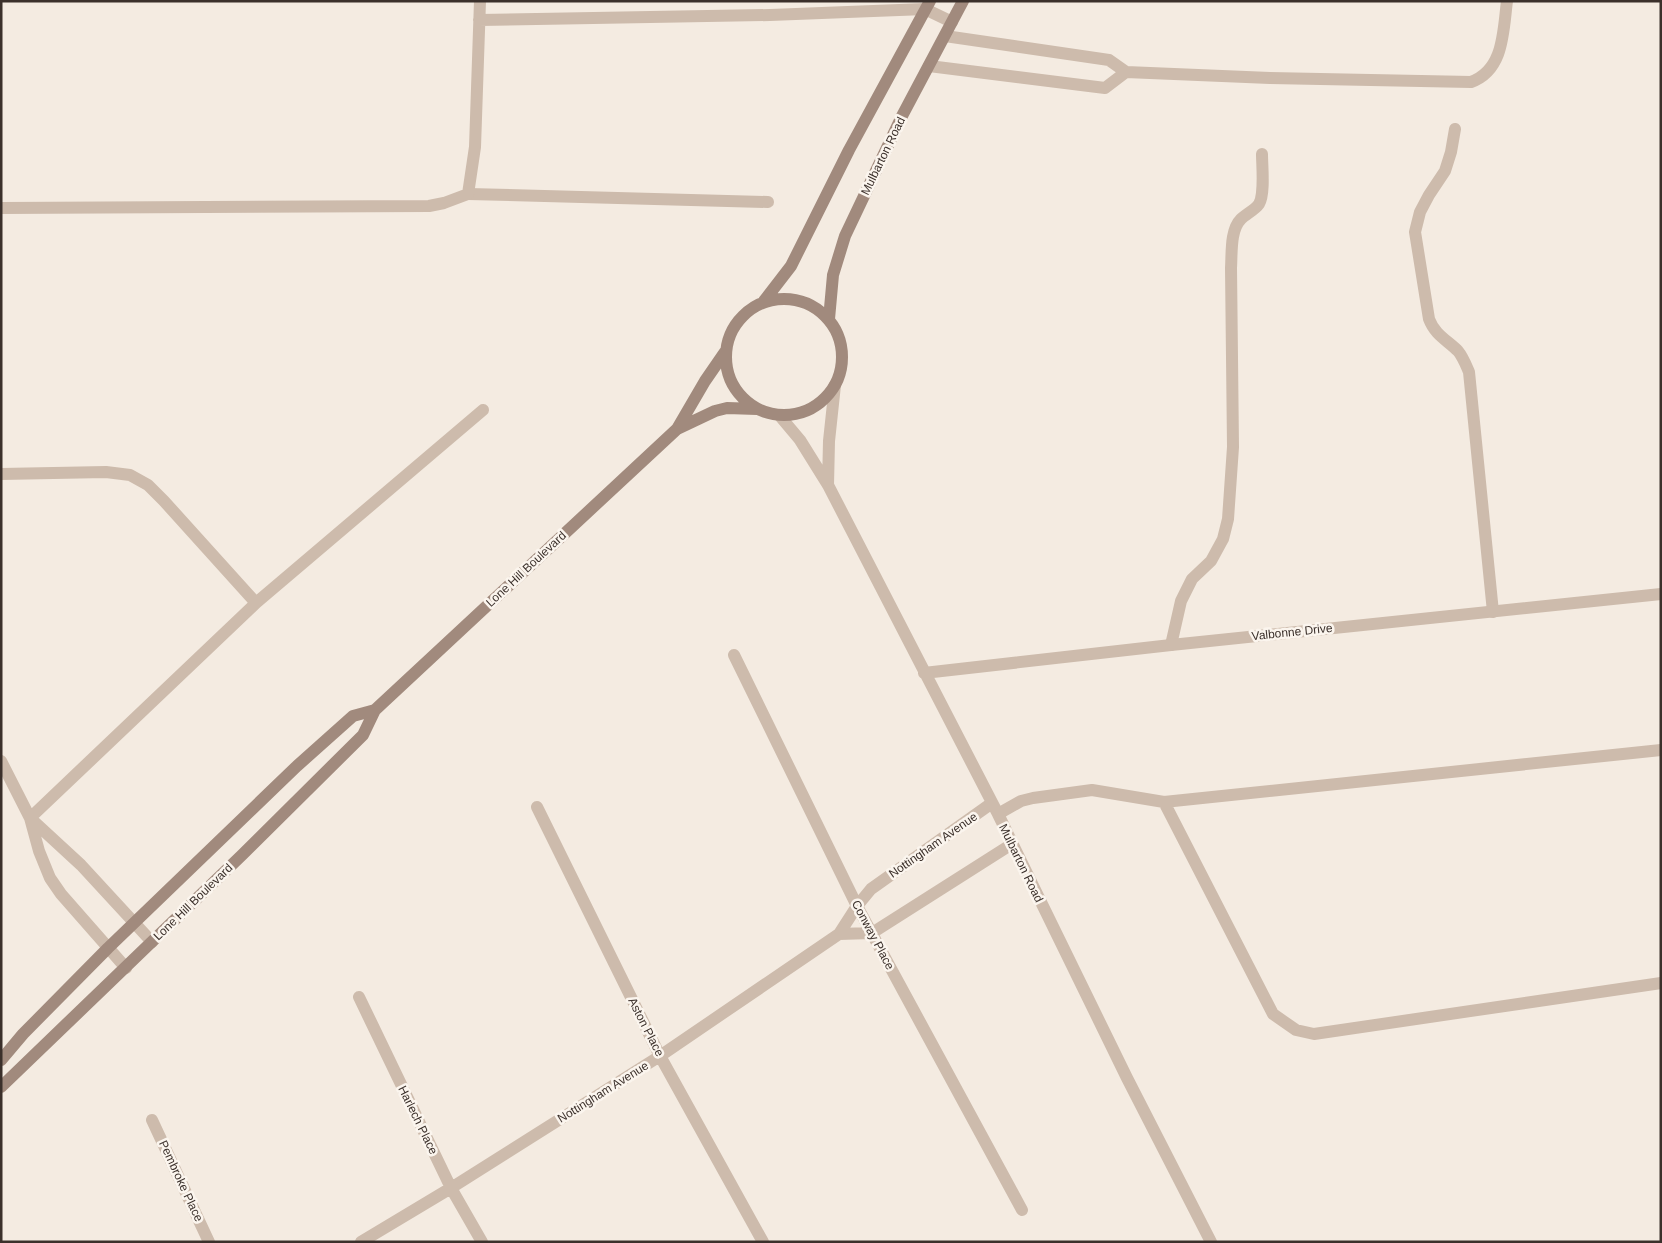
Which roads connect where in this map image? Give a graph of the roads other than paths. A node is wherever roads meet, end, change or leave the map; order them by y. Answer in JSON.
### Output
{"nodes":[{"id":1,"x":480,"y":1,"type":"edge"},
{"id":2,"x":963,"y":1,"type":"edge"},
{"id":3,"x":1507,"y":1,"type":"edge"},
{"id":4,"x":928,"y":5,"type":"edge"},
{"id":5,"x":479,"y":20,"type":"junction"},
{"id":6,"x":952,"y":22,"type":"junction"},
{"id":7,"x":945,"y":36,"type":"junction"},
{"id":8,"x":929,"y":66,"type":"junction"},
{"id":9,"x":1126,"y":72,"type":"junction"},
{"id":10,"x":1455,"y":129,"type":"dead end"},
{"id":11,"x":1262,"y":154,"type":"dead end"},
{"id":12,"x":468,"y":194,"type":"junction"},
{"id":13,"x":768,"y":202,"type":"dead end"},
{"id":14,"x":1,"y":208,"type":"edge"},
{"id":15,"x":764,"y":301,"type":"junction"},
{"id":16,"x":829,"y":319,"type":"junction"},
{"id":17,"x":725,"y":352,"type":"junction"},
{"id":18,"x":835,"y":385,"type":"junction"},
{"id":19,"x":757,"y":409,"type":"junction"},
{"id":20,"x":483,"y":410,"type":"dead end"},
{"id":21,"x":779,"y":415,"type":"junction"},
{"id":22,"x":677,"y":429,"type":"junction"},
{"id":23,"x":1,"y":474,"type":"edge"},
{"id":24,"x":828,"y":485,"type":"junction"},
{"id":25,"x":1661,"y":594,"type":"edge"},
{"id":26,"x":256,"y":603,"type":"junction"},
{"id":27,"x":1493,"y":612,"type":"junction"},
{"id":28,"x":1171,"y":645,"type":"junction"},
{"id":29,"x":734,"y":655,"type":"dead end"},
{"id":30,"x":924,"y":673,"type":"junction"},
{"id":31,"x":375,"y":710,"type":"junction"},
{"id":32,"x":1661,"y":750,"type":"edge"},
{"id":33,"x":1,"y":761,"type":"edge"},
{"id":34,"x":1164,"y":802,"type":"junction"},
{"id":35,"x":537,"y":807,"type":"dead end"},
{"id":36,"x":995,"y":809,"type":"junction"},
{"id":37,"x":30,"y":818,"type":"junction"},
{"id":38,"x":1012,"y":844,"type":"junction"},
{"id":39,"x":857,"y":906,"type":"junction"},
{"id":40,"x":134,"y":922,"type":"junction"},
{"id":41,"x":872,"y":933,"type":"junction"},
{"id":42,"x":839,"y":934,"type":"junction"},
{"id":43,"x":152,"y":942,"type":"junction"},
{"id":44,"x":108,"y":948,"type":"junction"},
{"id":45,"x":126,"y":968,"type":"junction"},
{"id":46,"x":1661,"y":983,"type":"edge"},
{"id":47,"x":359,"y":997,"type":"dead end"},
{"id":48,"x":660,"y":1056,"type":"junction"},
{"id":49,"x":1,"y":1060,"type":"edge"},
{"id":50,"x":1,"y":1087,"type":"edge"},
{"id":51,"x":152,"y":1120,"type":"dead end"},
{"id":52,"x":451,"y":1188,"type":"junction"},
{"id":53,"x":1022,"y":1210,"type":"dead end"},
{"id":54,"x":209,"y":1242,"type":"edge"},
{"id":55,"x":361,"y":1242,"type":"edge"},
{"id":56,"x":482,"y":1242,"type":"edge"},
{"id":57,"x":763,"y":1242,"type":"edge"},
{"id":58,"x":1211,"y":1242,"type":"edge"}],
"edges":[{"from":1,"to":5,"type":"street"},
{"from":2,"to":6,"type":"street","name":"Mulbarton Road"},
{"from":3,"to":9,"type":"street"},
{"from":4,"to":5,"type":"street"},
{"from":4,"to":6,"type":"street"},
{"from":4,"to":15,"type":"street","name":"Mulbarton Road"},
{"from":5,"to":12,"type":"street"},
{"from":6,"to":7,"type":"street","name":"Mulbarton Road"},
{"from":7,"to":8,"type":"street","name":"Mulbarton Road"},
{"from":7,"to":9,"type":"street"},
{"from":8,"to":9,"type":"street"},
{"from":8,"to":16,"type":"street","name":"Mulbarton Road"},
{"from":10,"to":27,"type":"street"},
{"from":11,"to":28,"type":"street"},
{"from":12,"to":13,"type":"street"},
{"from":12,"to":14,"type":"street"},
{"from":15,"to":16,"type":"street","name":"Mulbarton Road"},
{"from":15,"to":17,"type":"street","name":"Mulbarton Road"},
{"from":16,"to":18,"type":"street","name":"Mulbarton Road"},
{"from":17,"to":19,"type":"street","name":"Mulbarton Road"},
{"from":17,"to":22,"type":"street","name":"Lone Hill Boulevard"},
{"from":18,"to":21,"type":"street","name":"Mulbarton Road"},
{"from":18,"to":24,"type":"street","name":"Mulbarton Road"},
{"from":19,"to":21,"type":"street","name":"Mulbarton Road"},
{"from":19,"to":22,"type":"street","name":"Lone Hill Boulevard"},
{"from":20,"to":26,"type":"street"},
{"from":21,"to":24,"type":"street","name":"Mulbarton Road"},
{"from":22,"to":31,"type":"street","name":"Lone Hill Boulevard"},
{"from":23,"to":26,"type":"street"},
{"from":24,"to":30,"type":"street","name":"Mulbarton Road"},
{"from":25,"to":27,"type":"street","name":"Valbonne Drive"},
{"from":26,"to":37,"type":"street"},
{"from":27,"to":28,"type":"street","name":"Valbonne Drive"},
{"from":28,"to":30,"type":"street","name":"Valbonne Drive"},
{"from":29,"to":39,"type":"street","name":"Conway Place"},
{"from":30,"to":36,"type":"street","name":"Mulbarton Road"},
{"from":31,"to":40,"type":"street","name":"Lone Hill Boulevard"},
{"from":31,"to":43,"type":"street","name":"Lone Hill Boulevard"},
{"from":32,"to":34,"type":"street","name":"Nottingham Avenue"},
{"from":33,"to":37,"type":"street"},
{"from":34,"to":36,"type":"street","name":"Nottingham Avenue"},
{"from":34,"to":46,"type":"street"},
{"from":35,"to":48,"type":"street","name":"Aston Place"},
{"from":36,"to":38,"type":"street","name":"Mulbarton Road"},
{"from":36,"to":39,"type":"street","name":"Nottingham Avenue"},
{"from":37,"to":40,"type":"street"},
{"from":37,"to":44,"type":"street"},
{"from":38,"to":41,"type":"street"},
{"from":38,"to":58,"type":"street","name":"Mulbarton Road"},
{"from":39,"to":41,"type":"street","name":"Conway Place"},
{"from":39,"to":42,"type":"street","name":"Nottingham Avenue"},
{"from":40,"to":43,"type":"street"},
{"from":40,"to":44,"type":"street","name":"Lone Hill Boulevard"},
{"from":41,"to":42,"type":"street"},
{"from":41,"to":53,"type":"street","name":"Conway Place"},
{"from":42,"to":48,"type":"street","name":"Nottingham Avenue"},
{"from":43,"to":45,"type":"street","name":"Lone Hill Boulevard"},
{"from":44,"to":45,"type":"street"},
{"from":44,"to":49,"type":"street","name":"Lone Hill Boulevard"},
{"from":45,"to":50,"type":"street","name":"Lone Hill Boulevard"},
{"from":47,"to":52,"type":"street","name":"Harlech Place"},
{"from":48,"to":52,"type":"street","name":"Nottingham Avenue"},
{"from":48,"to":57,"type":"street","name":"Aston Place"},
{"from":51,"to":54,"type":"street","name":"Pembroke Place"},
{"from":52,"to":55,"type":"street","name":"Nottingham Avenue"},
{"from":52,"to":56,"type":"street","name":"Harlech Place"}]}
